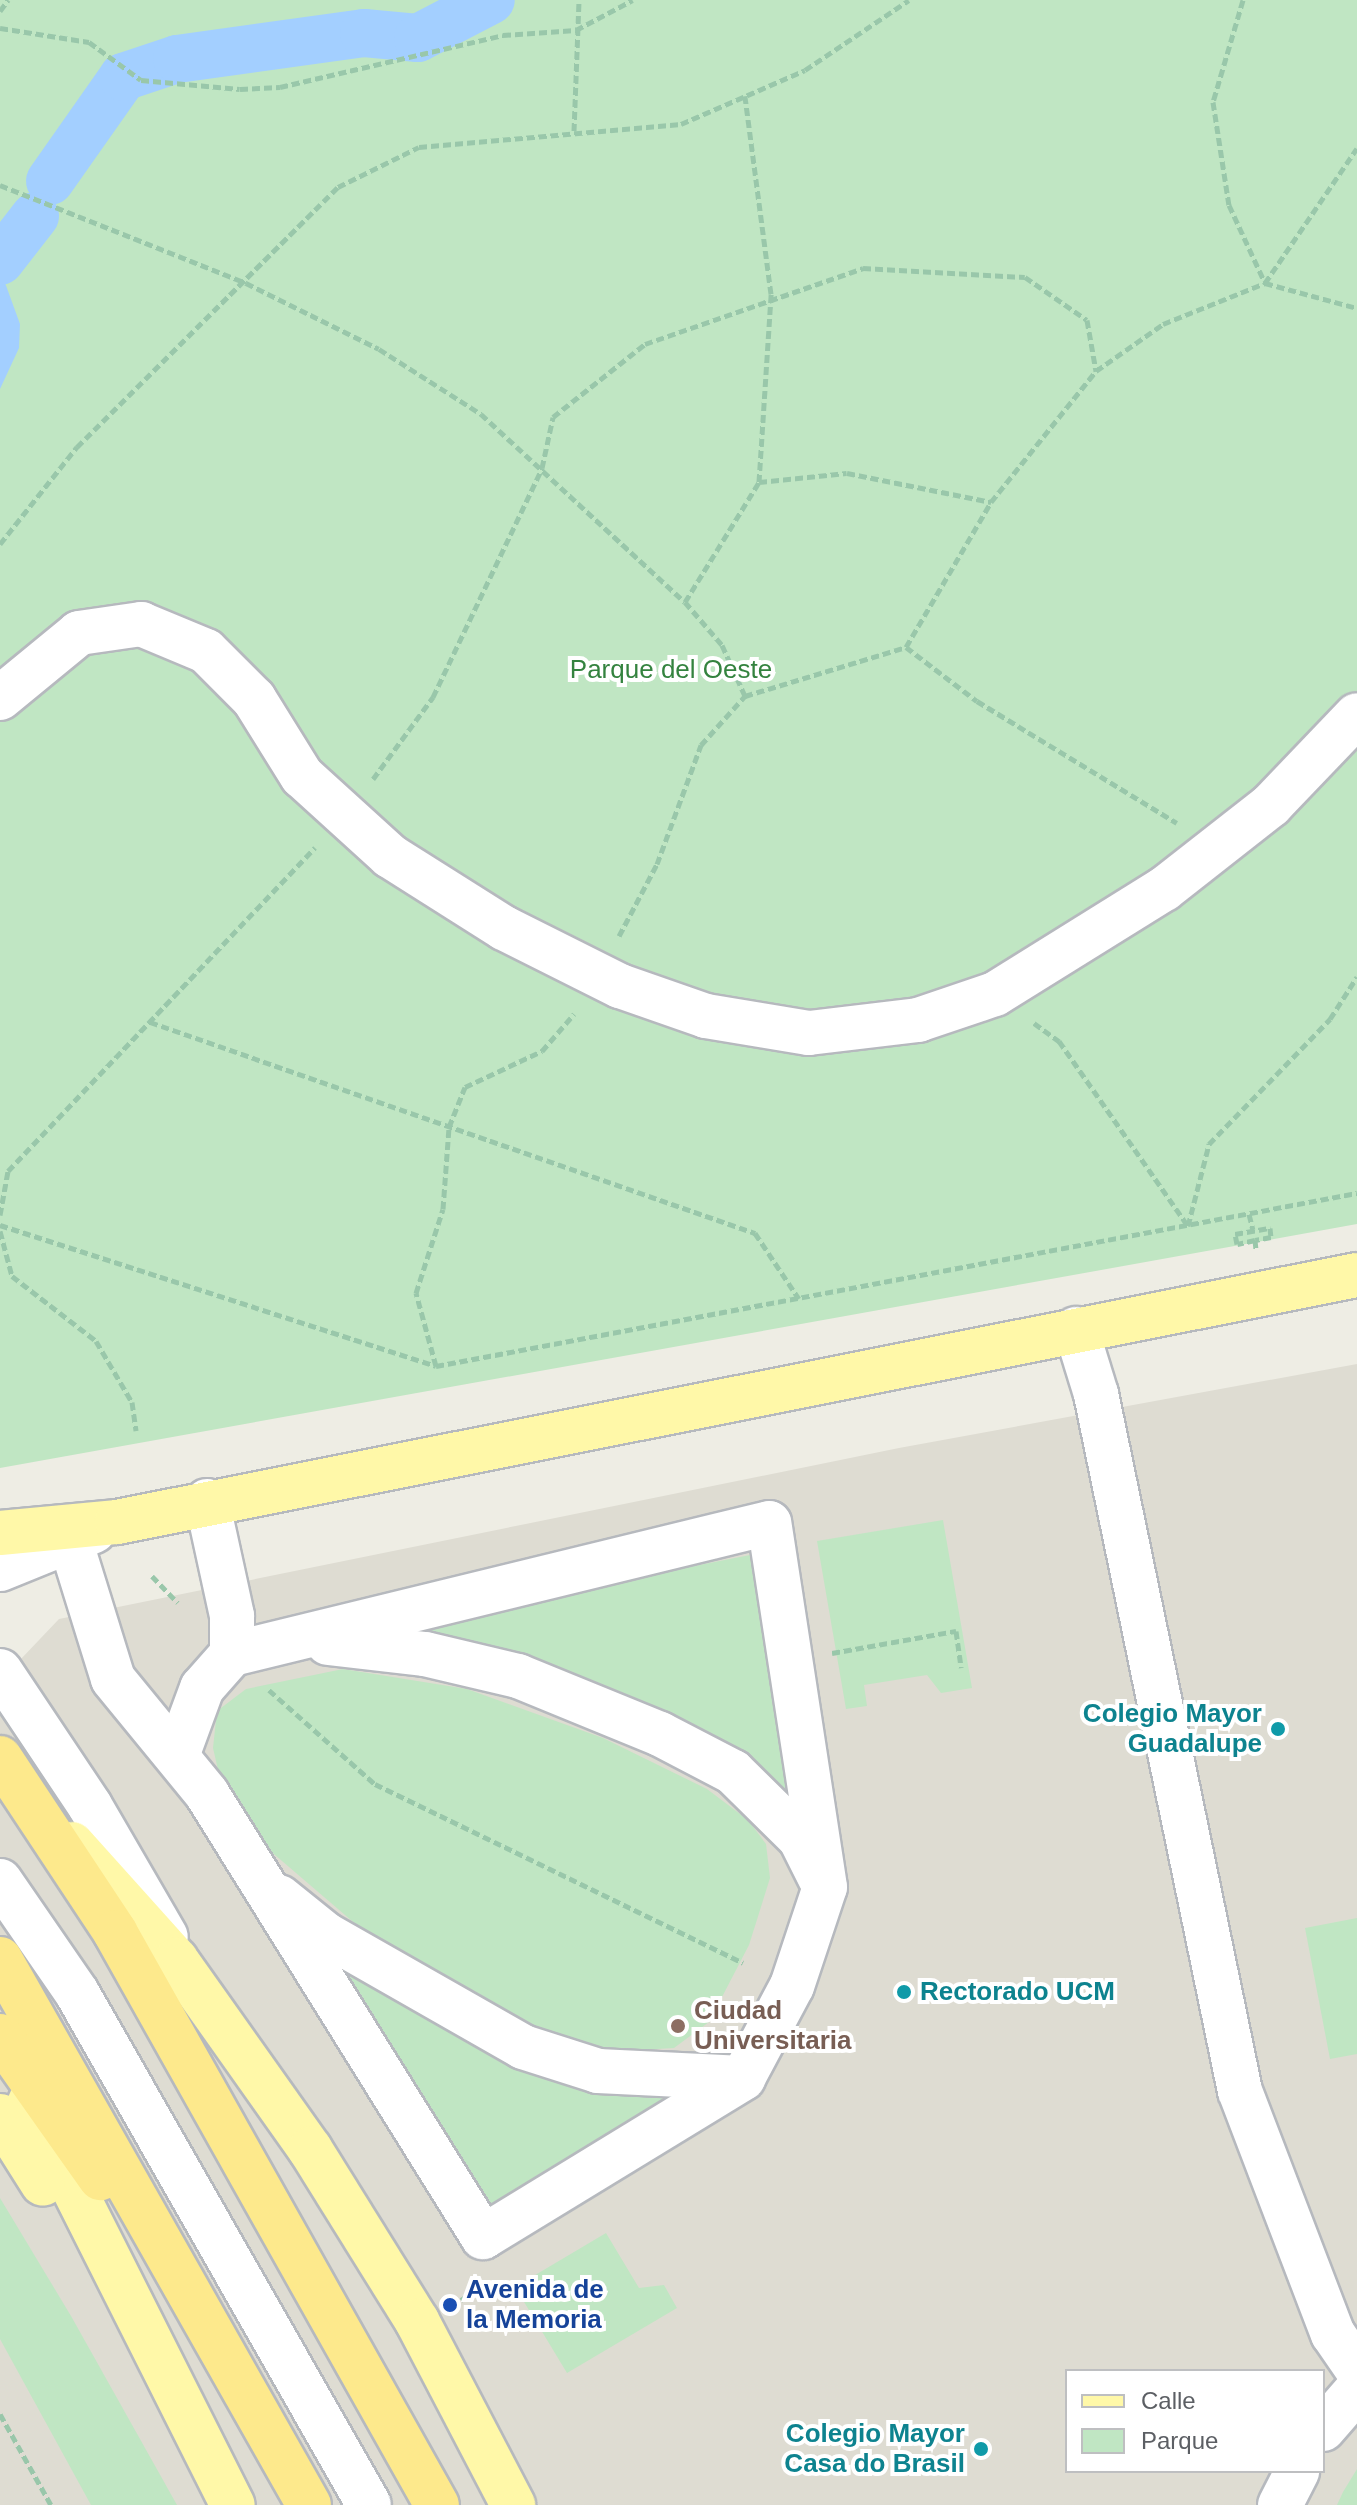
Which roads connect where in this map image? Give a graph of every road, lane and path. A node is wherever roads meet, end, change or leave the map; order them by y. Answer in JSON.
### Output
{"nodes":[{"id":1,"x":8,"y":0,"type":"edge"},
{"id":2,"x":579,"y":0,"type":"edge"},
{"id":3,"x":633,"y":0,"type":"edge"},
{"id":4,"x":909,"y":0,"type":"edge"},
{"id":5,"x":1243,"y":0,"type":"edge"},
{"id":6,"x":0,"y":11,"type":"edge"},
{"id":7,"x":0,"y":28,"type":"edge"},
{"id":8,"x":576,"y":30,"type":"junction"},
{"id":9,"x":745,"y":96,"type":"junction"},
{"id":10,"x":574,"y":131,"type":"junction"},
{"id":11,"x":1357,"y":148,"type":"edge"},
{"id":12,"x":0,"y":185,"type":"edge"},
{"id":13,"x":246,"y":283,"type":"junction"},
{"id":14,"x":1265,"y":283,"type":"junction"},
{"id":15,"x":771,"y":294,"type":"junction"},
{"id":16,"x":1357,"y":308,"type":"edge"},
{"id":17,"x":1096,"y":371,"type":"junction"},
{"id":18,"x":542,"y":468,"type":"junction"},
{"id":19,"x":759,"y":482,"type":"junction"},
{"id":20,"x":991,"y":502,"type":"junction"},
{"id":21,"x":0,"y":544,"type":"edge"},
{"id":22,"x":685,"y":602,"type":"junction"},
{"id":23,"x":906,"y":647,"type":"junction"},
{"id":24,"x":745,"y":696,"type":"junction"},
{"id":25,"x":0,"y":698,"type":"edge"},
{"id":26,"x":1357,"y":715,"type":"edge"},
{"id":27,"x":345,"y":815,"type":"junction"},
{"id":28,"x":1217,"y":848,"type":"junction"},
{"id":29,"x":599,"y":975,"type":"junction"},
{"id":30,"x":1357,"y":977,"type":"edge"},
{"id":31,"x":995,"y":994,"type":"junction"},
{"id":32,"x":150,"y":1022,"type":"junction"},
{"id":33,"x":449,"y":1127,"type":"junction"},
{"id":34,"x":1357,"y":1193,"type":"edge"},
{"id":35,"x":1249,"y":1214,"type":"junction"},
{"id":36,"x":0,"y":1215,"type":"edge"},
{"id":37,"x":1188,"y":1226,"type":"junction"},
{"id":38,"x":0,"y":1228,"type":"edge"},
{"id":39,"x":1253,"y":1230,"type":"junction"},
{"id":40,"x":1255,"y":1240,"type":"junction"},
{"id":41,"x":1256,"y":1250,"type":"dead end"},
{"id":42,"x":1357,"y":1275,"type":"edge"},
{"id":43,"x":799,"y":1299,"type":"junction"},
{"id":44,"x":1076,"y":1329,"type":"junction"},
{"id":45,"x":436,"y":1366,"type":"junction"},
{"id":46,"x":136,"y":1431,"type":"dead end"},
{"id":47,"x":207,"y":1501,"type":"junction"},
{"id":48,"x":117,"y":1522,"type":"junction"},
{"id":49,"x":0,"y":1533,"type":"edge"},
{"id":50,"x":70,"y":1540,"type":"junction"},
{"id":51,"x":0,"y":1569,"type":"edge"},
{"id":52,"x":152,"y":1576,"type":"dead end"},
{"id":53,"x":178,"y":1603,"type":"dead end"},
{"id":54,"x":297,"y":1640,"type":"junction"},
{"id":55,"x":829,"y":1654,"type":"dead end"},
{"id":56,"x":247,"y":1668,"type":"junction"},
{"id":57,"x":961,"y":1668,"type":"dead end"},
{"id":58,"x":0,"y":1671,"type":"edge"},
{"id":59,"x":177,"y":1756,"type":"junction"},
{"id":60,"x":0,"y":1758,"type":"edge"},
{"id":61,"x":31,"y":1798,"type":"junction"},
{"id":62,"x":258,"y":1880,"type":"junction"},
{"id":63,"x":0,"y":1881,"type":"edge"},
{"id":64,"x":825,"y":1887,"type":"junction"},
{"id":65,"x":0,"y":1959,"type":"edge"},
{"id":66,"x":176,"y":1960,"type":"junction"},
{"id":67,"x":743,"y":1963,"type":"dead end"},
{"id":68,"x":0,"y":2036,"type":"edge"},
{"id":69,"x":0,"y":2043,"type":"edge"},
{"id":70,"x":743,"y":2078,"type":"junction"},
{"id":71,"x":0,"y":2116,"type":"edge"},
{"id":72,"x":482,"y":2286,"type":"dead end"},
{"id":73,"x":461,"y":2300,"type":"dead end"},
{"id":74,"x":138,"y":2316,"type":"junction"},
{"id":75,"x":224,"y":2347,"type":"junction"},
{"id":76,"x":1357,"y":2369,"type":"edge"},
{"id":77,"x":1357,"y":2390,"type":"edge"},
{"id":78,"x":0,"y":2414,"type":"edge"},
{"id":79,"x":1325,"y":2427,"type":"edge"},
{"id":80,"x":1296,"y":2473,"type":"edge"},
{"id":81,"x":51,"y":2505,"type":"edge"},
{"id":82,"x":233,"y":2505,"type":"edge"},
{"id":83,"x":309,"y":2505,"type":"edge"},
{"id":84,"x":369,"y":2505,"type":"edge"},
{"id":85,"x":437,"y":2505,"type":"edge"},
{"id":86,"x":513,"y":2505,"type":"edge"},
{"id":87,"x":1280,"y":2505,"type":"edge"}],
"edges":[{"from":1,"to":6,"type":"path"},
{"from":2,"to":8,"type":"path"},
{"from":3,"to":8,"type":"path"},
{"from":4,"to":9,"type":"path"},
{"from":5,"to":14,"type":"path"},
{"from":7,"to":8,"type":"path"},
{"from":8,"to":10,"type":"path"},
{"from":9,"to":10,"type":"path"},
{"from":9,"to":15,"type":"path"},
{"from":10,"to":13,"type":"path"},
{"from":11,"to":14,"type":"path"},
{"from":12,"to":13,"type":"path"},
{"from":13,"to":18,"type":"path"},
{"from":13,"to":21,"type":"path"},
{"from":14,"to":16,"type":"path"},
{"from":14,"to":17,"type":"path"},
{"from":15,"to":17,"type":"path"},
{"from":15,"to":18,"type":"path"},
{"from":15,"to":19,"type":"path"},
{"from":17,"to":20,"type":"path"},
{"from":18,"to":22,"type":"path"},
{"from":18,"to":27,"type":"path"},
{"from":19,"to":20,"type":"path"},
{"from":19,"to":22,"type":"path"},
{"from":20,"to":23,"type":"path"},
{"from":22,"to":24,"type":"path"},
{"from":23,"to":24,"type":"path"},
{"from":23,"to":28,"type":"path"},
{"from":24,"to":29,"type":"path"},
{"from":25,"to":27,"type":"street"},
{"from":26,"to":28,"type":"street"},
{"from":27,"to":29,"type":"street"},
{"from":27,"to":32,"type":"path"},
{"from":28,"to":31,"type":"street"},
{"from":29,"to":31,"type":"street"},
{"from":29,"to":33,"type":"path"},
{"from":30,"to":37,"type":"path"},
{"from":31,"to":37,"type":"path"},
{"from":32,"to":33,"type":"path"},
{"from":32,"to":36,"type":"path"},
{"from":33,"to":43,"type":"path"},
{"from":33,"to":45,"type":"path"},
{"from":34,"to":35,"type":"path"},
{"from":35,"to":37,"type":"path"},
{"from":35,"to":39,"type":"path"},
{"from":37,"to":43,"type":"path"},
{"from":38,"to":45,"type":"path"},
{"from":38,"to":46,"type":"path"},
{"from":39,"to":40,"type":"path"},
{"from":39,"to":40,"type":"path"},
{"from":40,"to":41,"type":"path"},
{"from":42,"to":44,"type":"main road"},
{"from":43,"to":45,"type":"path"},
{"from":44,"to":47,"type":"main road"},
{"from":44,"to":76,"type":"street"},
{"from":47,"to":48,"type":"main road"},
{"from":47,"to":56,"type":"street"},
{"from":48,"to":49,"type":"main road"},
{"from":48,"to":50,"type":"street"},
{"from":50,"to":51,"type":"street"},
{"from":50,"to":59,"type":"street"},
{"from":52,"to":53,"type":"path"},
{"from":54,"to":56,"type":"street"},
{"from":54,"to":64,"type":"street"},
{"from":54,"to":64,"type":"street"},
{"from":55,"to":57,"type":"path"},
{"from":56,"to":59,"type":"street"},
{"from":56,"to":67,"type":"path"},
{"from":58,"to":66,"type":"street"},
{"from":59,"to":62,"type":"street"},
{"from":60,"to":61,"type":"highway"},
{"from":61,"to":66,"type":"main road"},
{"from":61,"to":85,"type":"highway"},
{"from":62,"to":70,"type":"street"},
{"from":62,"to":70,"type":"street"},
{"from":63,"to":84,"type":"street"},
{"from":64,"to":70,"type":"street"},
{"from":65,"to":75,"type":"highway"},
{"from":66,"to":86,"type":"main road"},
{"from":68,"to":75,"type":"highway"},
{"from":69,"to":74,"type":"main road"},
{"from":71,"to":74,"type":"main road"},
{"from":72,"to":73,"type":"path"},
{"from":74,"to":82,"type":"main road"},
{"from":75,"to":83,"type":"highway"},
{"from":77,"to":79,"type":"street"},
{"from":78,"to":81,"type":"path"},
{"from":80,"to":87,"type":"street"}]}
